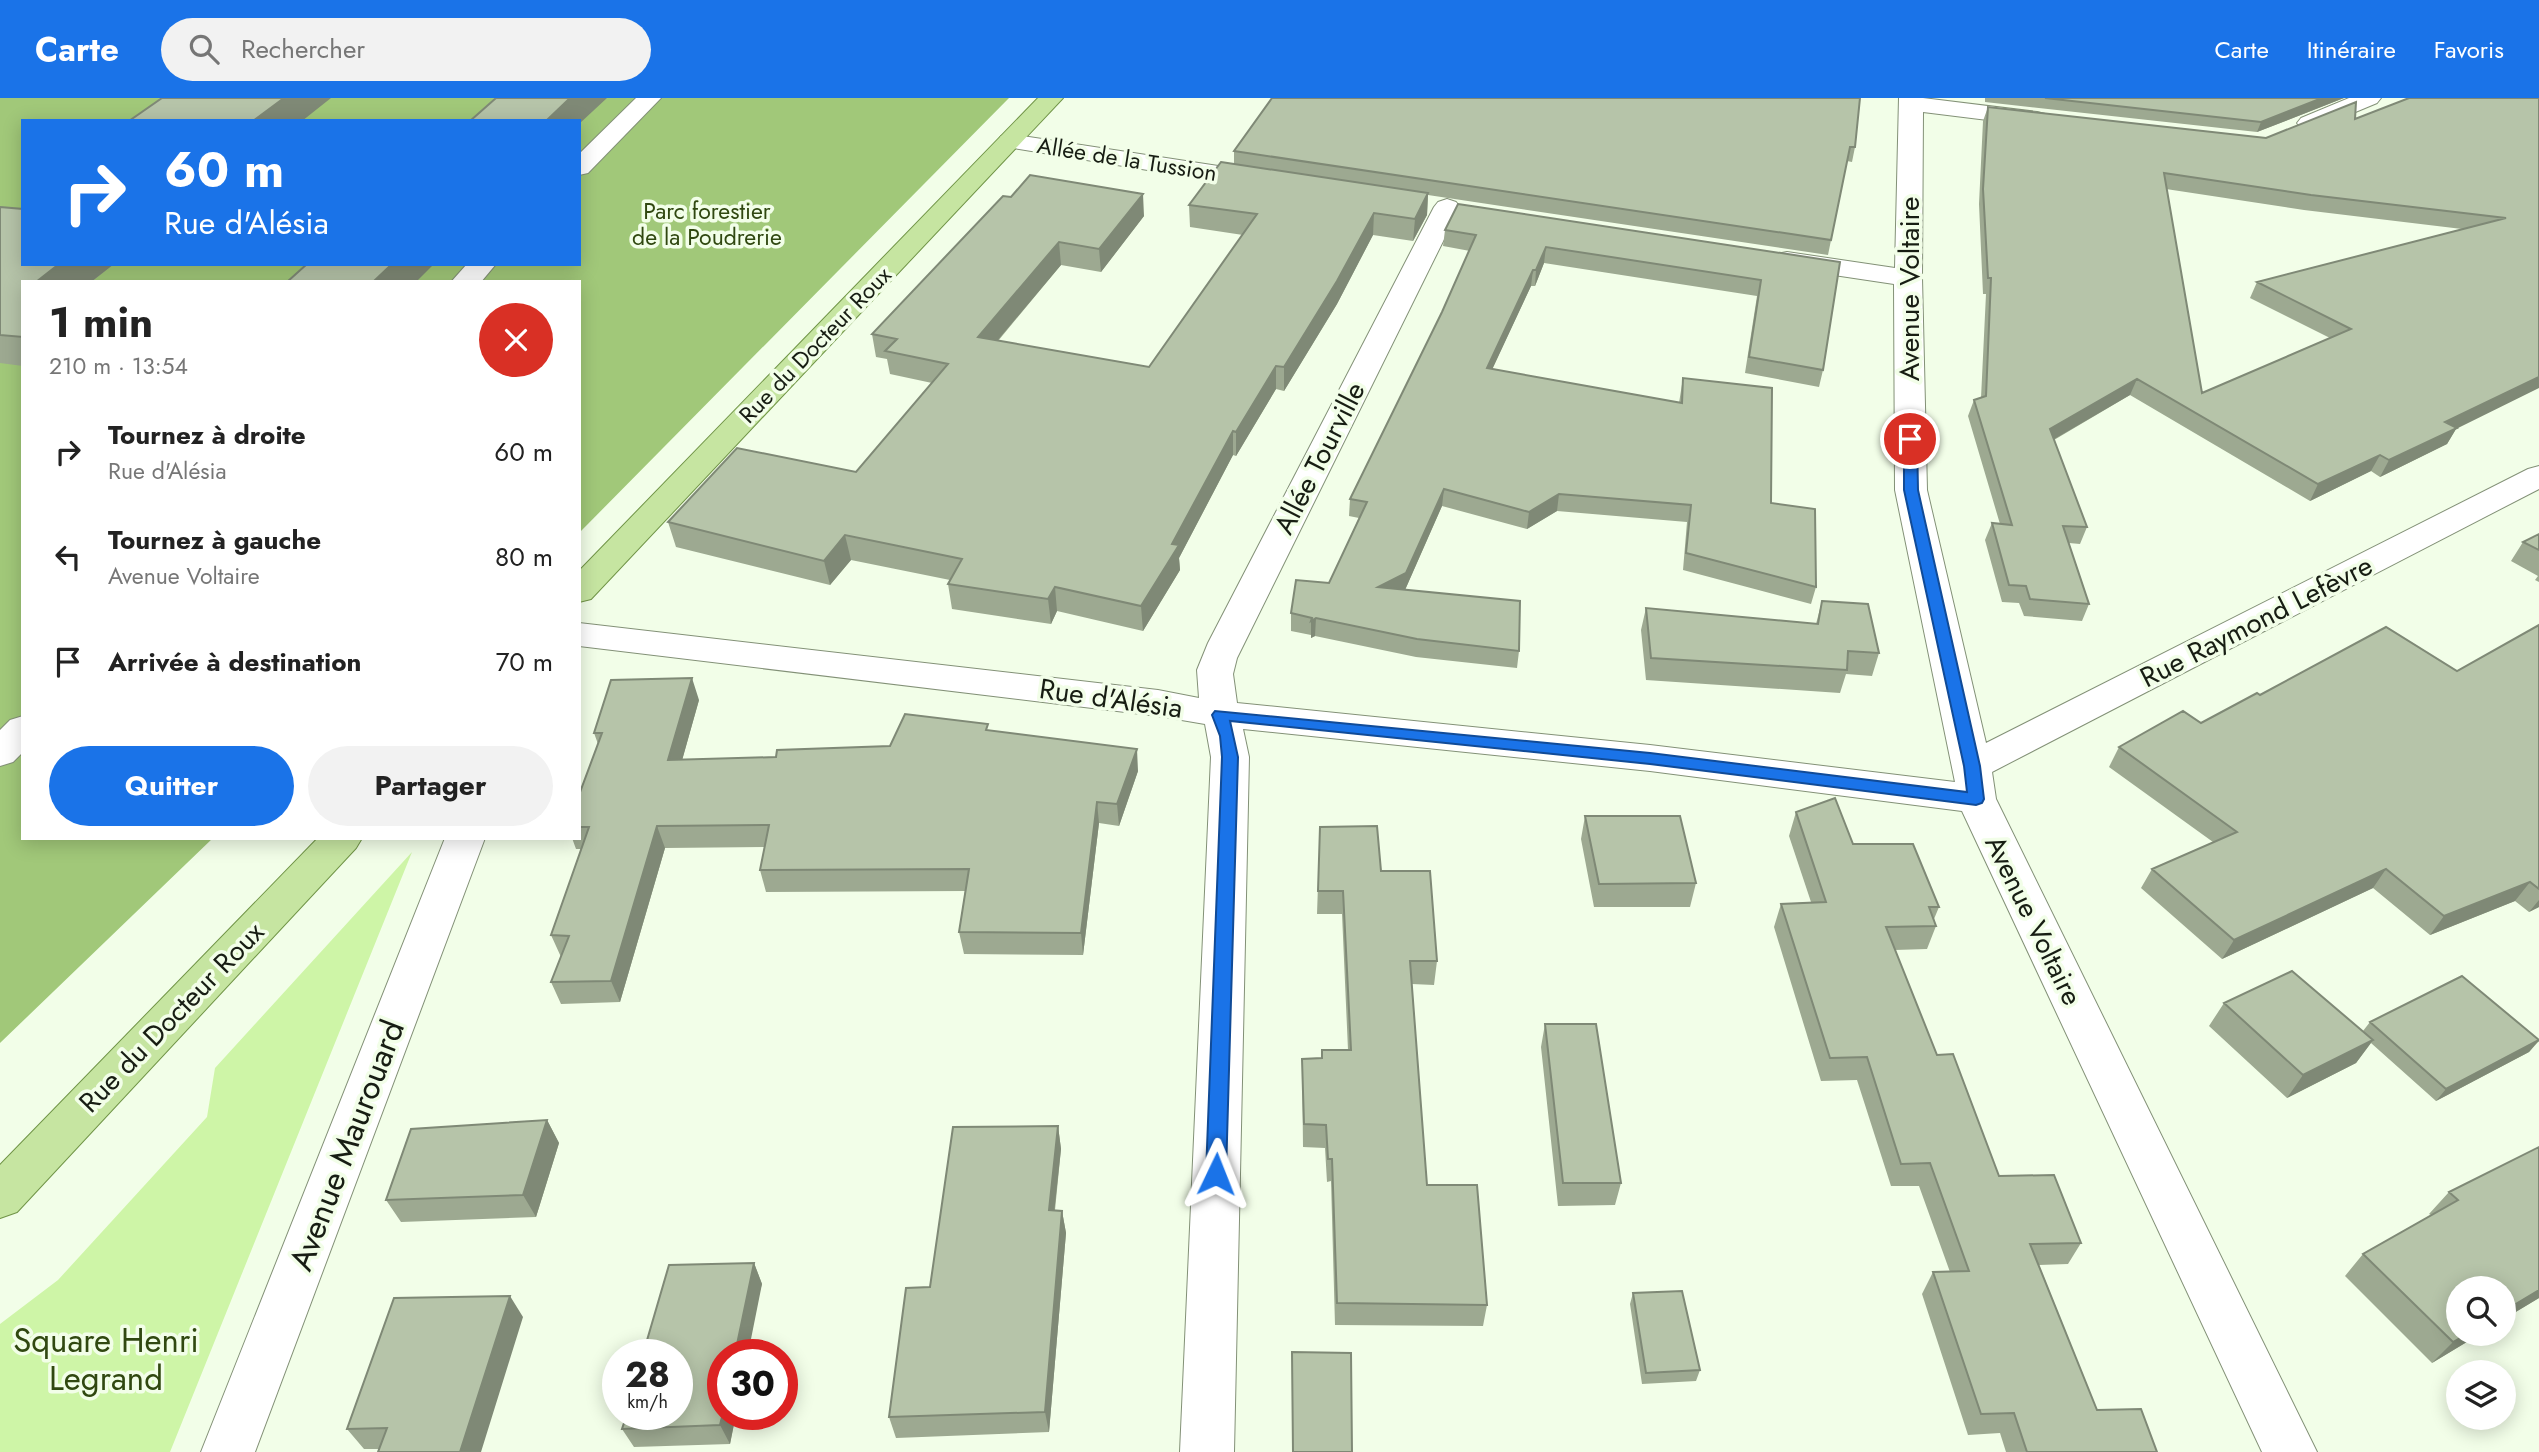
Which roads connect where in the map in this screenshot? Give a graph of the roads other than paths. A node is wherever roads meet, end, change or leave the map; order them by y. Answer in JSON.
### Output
{"nodes":[{"id":1,"x":649,"y":98,"type":"edge"},
{"id":2,"x":1051,"y":98,"type":"edge"},
{"id":3,"x":2370,"y":98,"type":"edge"},
{"id":4,"x":1911,"y":101,"type":"edge"},
{"id":5,"x":2057,"y":121,"type":"edge"},
{"id":6,"x":2293,"y":129,"type":"edge"},
{"id":7,"x":1010,"y":141,"type":"junction"},
{"id":8,"x":581,"y":166,"type":"edge"},
{"id":9,"x":1295,"y":186,"type":"edge"},
{"id":10,"x":1446,"y":207,"type":"dead end"},
{"id":11,"x":1766,"y":257,"type":"edge"},
{"id":12,"x":480,"y":266,"type":"edge"},
{"id":13,"x":1908,"y":278,"type":"junction"},
{"id":14,"x":467,"y":280,"type":"edge"},
{"id":15,"x":2539,"y":477,"type":"edge"},
{"id":16,"x":581,"y":589,"type":"edge"},
{"id":17,"x":581,"y":635,"type":"edge"},
{"id":18,"x":1220,"y":715,"type":"junction"},
{"id":19,"x":21,"y":731,"type":"edge"},
{"id":20,"x":0,"y":752,"type":"edge"},
{"id":21,"x":1974,"y":783,"type":"junction"},
{"id":22,"x":340,"y":840,"type":"edge"},
{"id":23,"x":464,"y":840,"type":"edge"},
{"id":24,"x":0,"y":1197,"type":"edge"},
{"id":25,"x":228,"y":1452,"type":"edge"},
{"id":26,"x":1207,"y":1452,"type":"edge"},
{"id":27,"x":2290,"y":1452,"type":"edge"}],
"edges":[{"from":1,"to":8,"type":"street"},
{"from":2,"to":7,"type":"main road","name":"Rue du Docteur Roux"},
{"from":3,"to":6,"type":"street"},
{"from":4,"to":5,"type":"street"},
{"from":4,"to":13,"type":"street","name":"Avenue Voltaire"},
{"from":7,"to":9,"type":"street","name":"Allée de la Tussion"},
{"from":7,"to":16,"type":"main road","name":"Rue du Docteur Roux"},
{"from":10,"to":18,"type":"street","name":"Allée Tourville"},
{"from":11,"to":13,"type":"street"},
{"from":12,"to":14,"type":"street"},
{"from":13,"to":21,"type":"street","name":"Avenue Voltaire"},
{"from":15,"to":21,"type":"street","name":"Rue Raymond Lefèvre"},
{"from":17,"to":18,"type":"street","name":"Rue d'Alésia"},
{"from":18,"to":21,"type":"street","name":"Rue d'Alésia"},
{"from":18,"to":26,"type":"street","name":"Allée Tourville"},
{"from":19,"to":20,"type":"street"},
{"from":21,"to":27,"type":"street","name":"Avenue Voltaire"},
{"from":22,"to":24,"type":"main road","name":"Rue du Docteur Roux"},
{"from":23,"to":25,"type":"street","name":"Avenue Maurouard"}]}
